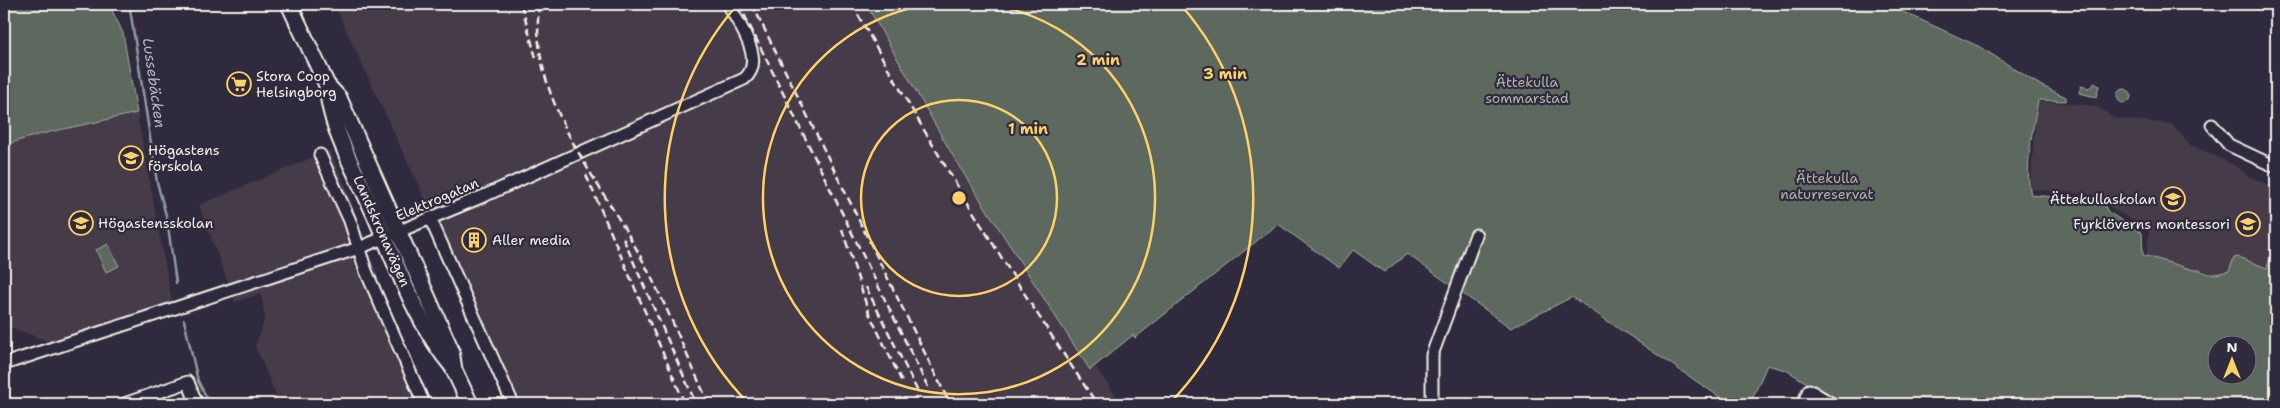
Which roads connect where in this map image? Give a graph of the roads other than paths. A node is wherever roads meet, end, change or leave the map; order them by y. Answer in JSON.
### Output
{"nodes":[{"id":1,"x":289,"y":4,"type":"edge"},
{"id":2,"x":728,"y":4,"type":"edge"},
{"id":3,"x":2212,"y":125,"type":"dead end"},
{"id":4,"x":320,"y":155,"type":"dead end"},
{"id":5,"x":2276,"y":167,"type":"edge"},
{"id":6,"x":430,"y":218,"type":"junction"},
{"id":7,"x":391,"y":234,"type":"junction"},
{"id":8,"x":1476,"y":235,"type":"dead end"},
{"id":9,"x":359,"y":248,"type":"junction"},
{"id":10,"x":4,"y":364,"type":"edge"},
{"id":11,"x":124,"y":404,"type":"edge"},
{"id":12,"x":197,"y":404,"type":"edge"},
{"id":13,"x":424,"y":404,"type":"edge"},
{"id":14,"x":470,"y":404,"type":"edge"},
{"id":15,"x":514,"y":404,"type":"edge"},
{"id":16,"x":1432,"y":404,"type":"edge"},
{"id":17,"x":1803,"y":404,"type":"edge"},
{"id":18,"x":1832,"y":404,"type":"edge"}],
"edges":[{"from":1,"to":7,"type":"main road","name":"Landskronavägen"},
{"from":2,"to":6,"type":"street","name":"Elektrogatan"},
{"from":3,"to":5,"type":"street"},
{"from":4,"to":9,"type":"street","name":"Landskronavägen"},
{"from":6,"to":7,"type":"street","name":"Elektrogatan"},
{"from":6,"to":15,"type":"street"},
{"from":7,"to":9,"type":"street","name":"Elektrogatan"},
{"from":7,"to":14,"type":"main road","name":"Landskronavägen"},
{"from":8,"to":16,"type":"street"},
{"from":9,"to":10,"type":"street","name":"Elektrogatan"},
{"from":9,"to":13,"type":"street","name":"Landskronavägen"},
{"from":11,"to":12,"type":"street"},
{"from":17,"to":18,"type":"street"}]}
